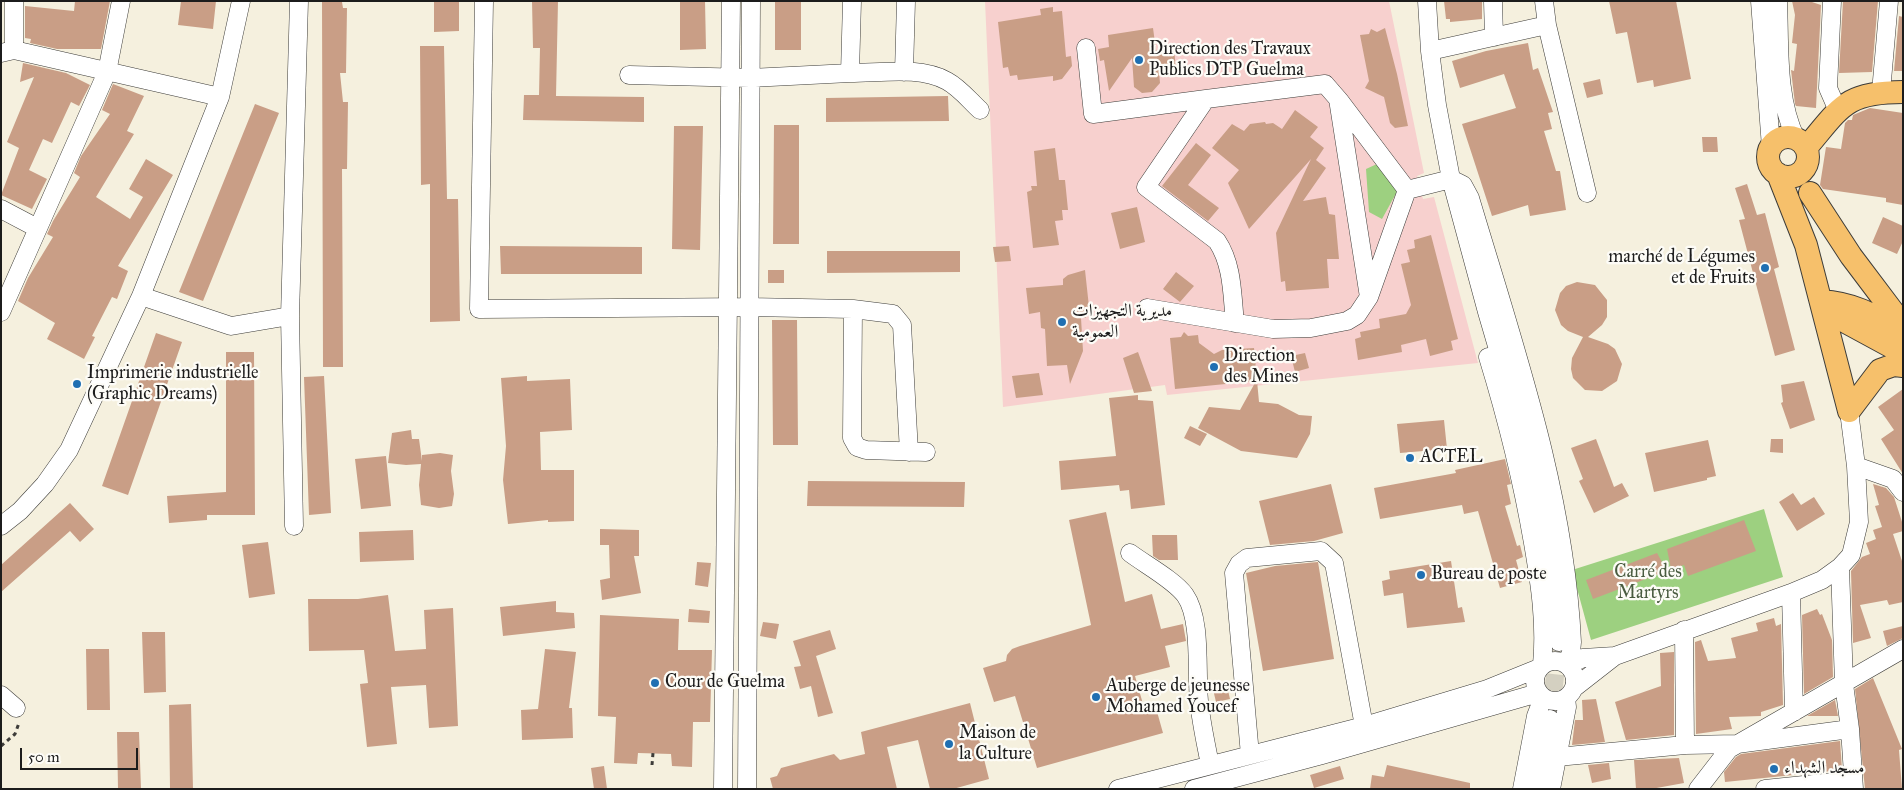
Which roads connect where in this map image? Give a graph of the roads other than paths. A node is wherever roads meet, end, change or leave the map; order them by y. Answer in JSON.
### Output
{"nodes":[{"id":1,"x":14,"y":1,"type":"edge"},
{"id":2,"x":121,"y":1,"type":"edge"},
{"id":3,"x":241,"y":1,"type":"edge"},
{"id":4,"x":299,"y":1,"type":"edge"},
{"id":5,"x":484,"y":1,"type":"edge"},
{"id":6,"x":730,"y":1,"type":"edge"},
{"id":7,"x":751,"y":1,"type":"edge"},
{"id":8,"x":852,"y":1,"type":"edge"},
{"id":9,"x":906,"y":1,"type":"edge"},
{"id":10,"x":1427,"y":1,"type":"edge"},
{"id":11,"x":1493,"y":1,"type":"edge"},
{"id":12,"x":1544,"y":1,"type":"edge"},
{"id":13,"x":1760,"y":1,"type":"edge"},
{"id":14,"x":1778,"y":1,"type":"edge"},
{"id":15,"x":1832,"y":1,"type":"edge"},
{"id":16,"x":1889,"y":1,"type":"edge"},
{"id":17,"x":1547,"y":25,"type":"junction"},
{"id":18,"x":1494,"y":37,"type":"junction"},
{"id":19,"x":1086,"y":48,"type":"dead end"},
{"id":20,"x":8,"y":51,"type":"edge"},
{"id":21,"x":1430,"y":51,"type":"junction"},
{"id":22,"x":107,"y":72,"type":"junction"},
{"id":23,"x":904,"y":72,"type":"junction"},
{"id":24,"x":850,"y":74,"type":"junction"},
{"id":25,"x":629,"y":75,"type":"dead end"},
{"id":26,"x":730,"y":77,"type":"junction"},
{"id":27,"x":750,"y":78,"type":"junction"},
{"id":28,"x":1892,"y":92,"type":"edge"},
{"id":29,"x":1335,"y":95,"type":"junction"},
{"id":30,"x":220,"y":97,"type":"junction"},
{"id":31,"x":1206,"y":99,"type":"junction"},
{"id":32,"x":980,"y":110,"type":"dead end"},
{"id":33,"x":1838,"y":110,"type":"junction"},
{"id":34,"x":1771,"y":146,"type":"junction"},
{"id":35,"x":1803,"y":150,"type":"junction"},
{"id":36,"x":1778,"y":174,"type":"junction"},
{"id":37,"x":1451,"y":179,"type":"junction"},
{"id":38,"x":1407,"y":190,"type":"junction"},
{"id":39,"x":1587,"y":193,"type":"dead end"},
{"id":40,"x":1810,"y":193,"type":"junction"},
{"id":41,"x":1,"y":209,"type":"edge"},
{"id":42,"x":37,"y":228,"type":"junction"},
{"id":43,"x":1812,"y":263,"type":"junction"},
{"id":44,"x":141,"y":296,"type":"junction"},
{"id":45,"x":1369,"y":298,"type":"junction"},
{"id":46,"x":1821,"y":301,"type":"junction"},
{"id":47,"x":727,"y":307,"type":"junction"},
{"id":48,"x":749,"y":307,"type":"junction"},
{"id":49,"x":1147,"y":308,"type":"dead end"},
{"id":50,"x":853,"y":309,"type":"junction"},
{"id":51,"x":1,"y":312,"type":"edge"},
{"id":52,"x":290,"y":316,"type":"junction"},
{"id":53,"x":1235,"y":323,"type":"junction"},
{"id":54,"x":1903,"y":325,"type":"edge"},
{"id":55,"x":1903,"y":334,"type":"edge"},
{"id":56,"x":1903,"y":352,"type":"edge"},
{"id":57,"x":1903,"y":366,"type":"edge"},
{"id":58,"x":1849,"y":411,"type":"junction"},
{"id":59,"x":1856,"y":466,"type":"junction"},
{"id":60,"x":1903,"y":492,"type":"edge"},
{"id":61,"x":1,"y":526,"type":"edge"},
{"id":62,"x":294,"y":526,"type":"dead end"},
{"id":63,"x":1130,"y":553,"type":"dead end"},
{"id":64,"x":1840,"y":567,"type":"junction"},
{"id":65,"x":1790,"y":593,"type":"junction"},
{"id":66,"x":1684,"y":630,"type":"junction"},
{"id":67,"x":1559,"y":642,"type":"tunnel mouth"},
{"id":68,"x":1903,"y":649,"type":"edge"},
{"id":69,"x":1615,"y":656,"type":"junction"},
{"id":70,"x":1567,"y":665,"type":"junction"},
{"id":71,"x":1540,"y":667,"type":"junction"},
{"id":72,"x":1844,"y":684,"type":"junction"},
{"id":73,"x":1570,"y":693,"type":"junction"},
{"id":74,"x":1,"y":695,"type":"edge"},
{"id":75,"x":1540,"y":695,"type":"junction"},
{"id":76,"x":16,"y":708,"type":"road end"},
{"id":77,"x":1794,"y":712,"type":"junction"},
{"id":78,"x":1550,"y":719,"type":"tunnel mouth"},
{"id":79,"x":1364,"y":726,"type":"junction"},
{"id":80,"x":1850,"y":728,"type":"junction"},
{"id":81,"x":1737,"y":744,"type":"junction"},
{"id":82,"x":1685,"y":745,"type":"junction"},
{"id":83,"x":1250,"y":755,"type":"junction"},
{"id":84,"x":1557,"y":757,"type":"junction"},
{"id":85,"x":1210,"y":765,"type":"junction"},
{"id":86,"x":1854,"y":784,"type":"edge"},
{"id":87,"x":723,"y":789,"type":"edge"},
{"id":88,"x":747,"y":789,"type":"edge"},
{"id":89,"x":1118,"y":789,"type":"edge"},
{"id":90,"x":1194,"y":789,"type":"edge"},
{"id":91,"x":1522,"y":789,"type":"edge"},
{"id":92,"x":1537,"y":789,"type":"edge"},
{"id":93,"x":1552,"y":789,"type":"edge"},
{"id":94,"x":1698,"y":789,"type":"edge"},
{"id":95,"x":1765,"y":789,"type":"edge"}],
"edges":[{"from":1,"to":20,"type":"street"},
{"from":2,"to":22,"type":"street"},
{"from":3,"to":30,"type":"street"},
{"from":4,"to":52,"type":"street"},
{"from":5,"to":47,"type":"street"},
{"from":6,"to":26,"type":"street"},
{"from":7,"to":27,"type":"street"},
{"from":8,"to":24,"type":"street"},
{"from":9,"to":23,"type":"street"},
{"from":10,"to":21,"type":"street"},
{"from":11,"to":18,"type":"street"},
{"from":12,"to":17,"type":"street"},
{"from":13,"to":34,"type":"street"},
{"from":14,"to":35,"type":"street"},
{"from":15,"to":33,"type":"street"},
{"from":16,"to":28,"type":"street"},
{"from":17,"to":18,"type":"street"},
{"from":17,"to":39,"type":"street"},
{"from":18,"to":21,"type":"street"},
{"from":19,"to":31,"type":"street"},
{"from":20,"to":22,"type":"street"},
{"from":21,"to":37,"type":"street"},
{"from":22,"to":30,"type":"street"},
{"from":22,"to":42,"type":"street"},
{"from":23,"to":24,"type":"street"},
{"from":23,"to":32,"type":"street"},
{"from":24,"to":27,"type":"street"},
{"from":25,"to":26,"type":"street"},
{"from":26,"to":27,"type":"street"},
{"from":26,"to":47,"type":"street"},
{"from":27,"to":48,"type":"street"},
{"from":28,"to":33,"type":"main road"},
{"from":29,"to":31,"type":"street"},
{"from":29,"to":38,"type":"street"},
{"from":29,"to":45,"type":"street"},
{"from":30,"to":44,"type":"street"},
{"from":31,"to":53,"type":"street"},
{"from":33,"to":35,"type":"main road"},
{"from":34,"to":35,"type":"main road"},
{"from":34,"to":36,"type":"main road"},
{"from":35,"to":36,"type":"main road"},
{"from":35,"to":40,"type":"main road"},
{"from":36,"to":43,"type":"main road"},
{"from":37,"to":38,"type":"street"},
{"from":37,"to":67,"type":"street"},
{"from":37,"to":70,"type":"street"},
{"from":37,"to":71,"type":"street"},
{"from":38,"to":45,"type":"street"},
{"from":40,"to":43,"type":"main road"},
{"from":40,"to":54,"type":"main road"},
{"from":41,"to":42,"type":"street"},
{"from":42,"to":51,"type":"street"},
{"from":43,"to":46,"type":"main road"},
{"from":44,"to":52,"type":"street"},
{"from":44,"to":61,"type":"street"},
{"from":45,"to":53,"type":"street"},
{"from":46,"to":55,"type":"main road"},
{"from":46,"to":56,"type":"main road"},
{"from":46,"to":58,"type":"main road"},
{"from":47,"to":48,"type":"street"},
{"from":47,"to":87,"type":"street"},
{"from":48,"to":50,"type":"street"},
{"from":48,"to":88,"type":"street"},
{"from":49,"to":53,"type":"street"},
{"from":50,"to":50,"type":"street"},
{"from":52,"to":62,"type":"street"},
{"from":57,"to":58,"type":"main road"},
{"from":58,"to":59,"type":"street"},
{"from":59,"to":60,"type":"street"},
{"from":59,"to":64,"type":"street"},
{"from":63,"to":85,"type":"street"},
{"from":64,"to":65,"type":"street"},
{"from":64,"to":72,"type":"street"},
{"from":65,"to":66,"type":"street"},
{"from":65,"to":77,"type":"street"},
{"from":66,"to":69,"type":"street"},
{"from":66,"to":82,"type":"street"},
{"from":68,"to":72,"type":"street"},
{"from":69,"to":70,"type":"street"},
{"from":69,"to":73,"type":"street"},
{"from":70,"to":71,"type":"street"},
{"from":70,"to":73,"type":"street"},
{"from":71,"to":75,"type":"street"},
{"from":71,"to":79,"type":"street"},
{"from":72,"to":77,"type":"street"},
{"from":72,"to":80,"type":"street"},
{"from":73,"to":75,"type":"street"},
{"from":73,"to":84,"type":"street"},
{"from":74,"to":76,"type":"street"},
{"from":75,"to":90,"type":"street"},
{"from":75,"to":91,"type":"street"},
{"from":77,"to":81,"type":"street"},
{"from":78,"to":92,"type":"street"},
{"from":79,"to":83,"type":"street"},
{"from":79,"to":83,"type":"street"},
{"from":80,"to":81,"type":"street"},
{"from":80,"to":86,"type":"street"},
{"from":81,"to":82,"type":"street"},
{"from":81,"to":94,"type":"street"},
{"from":82,"to":84,"type":"street"},
{"from":83,"to":85,"type":"street"},
{"from":84,"to":93,"type":"street"},
{"from":85,"to":89,"type":"street"},
{"from":86,"to":95,"type":"street"}]}
